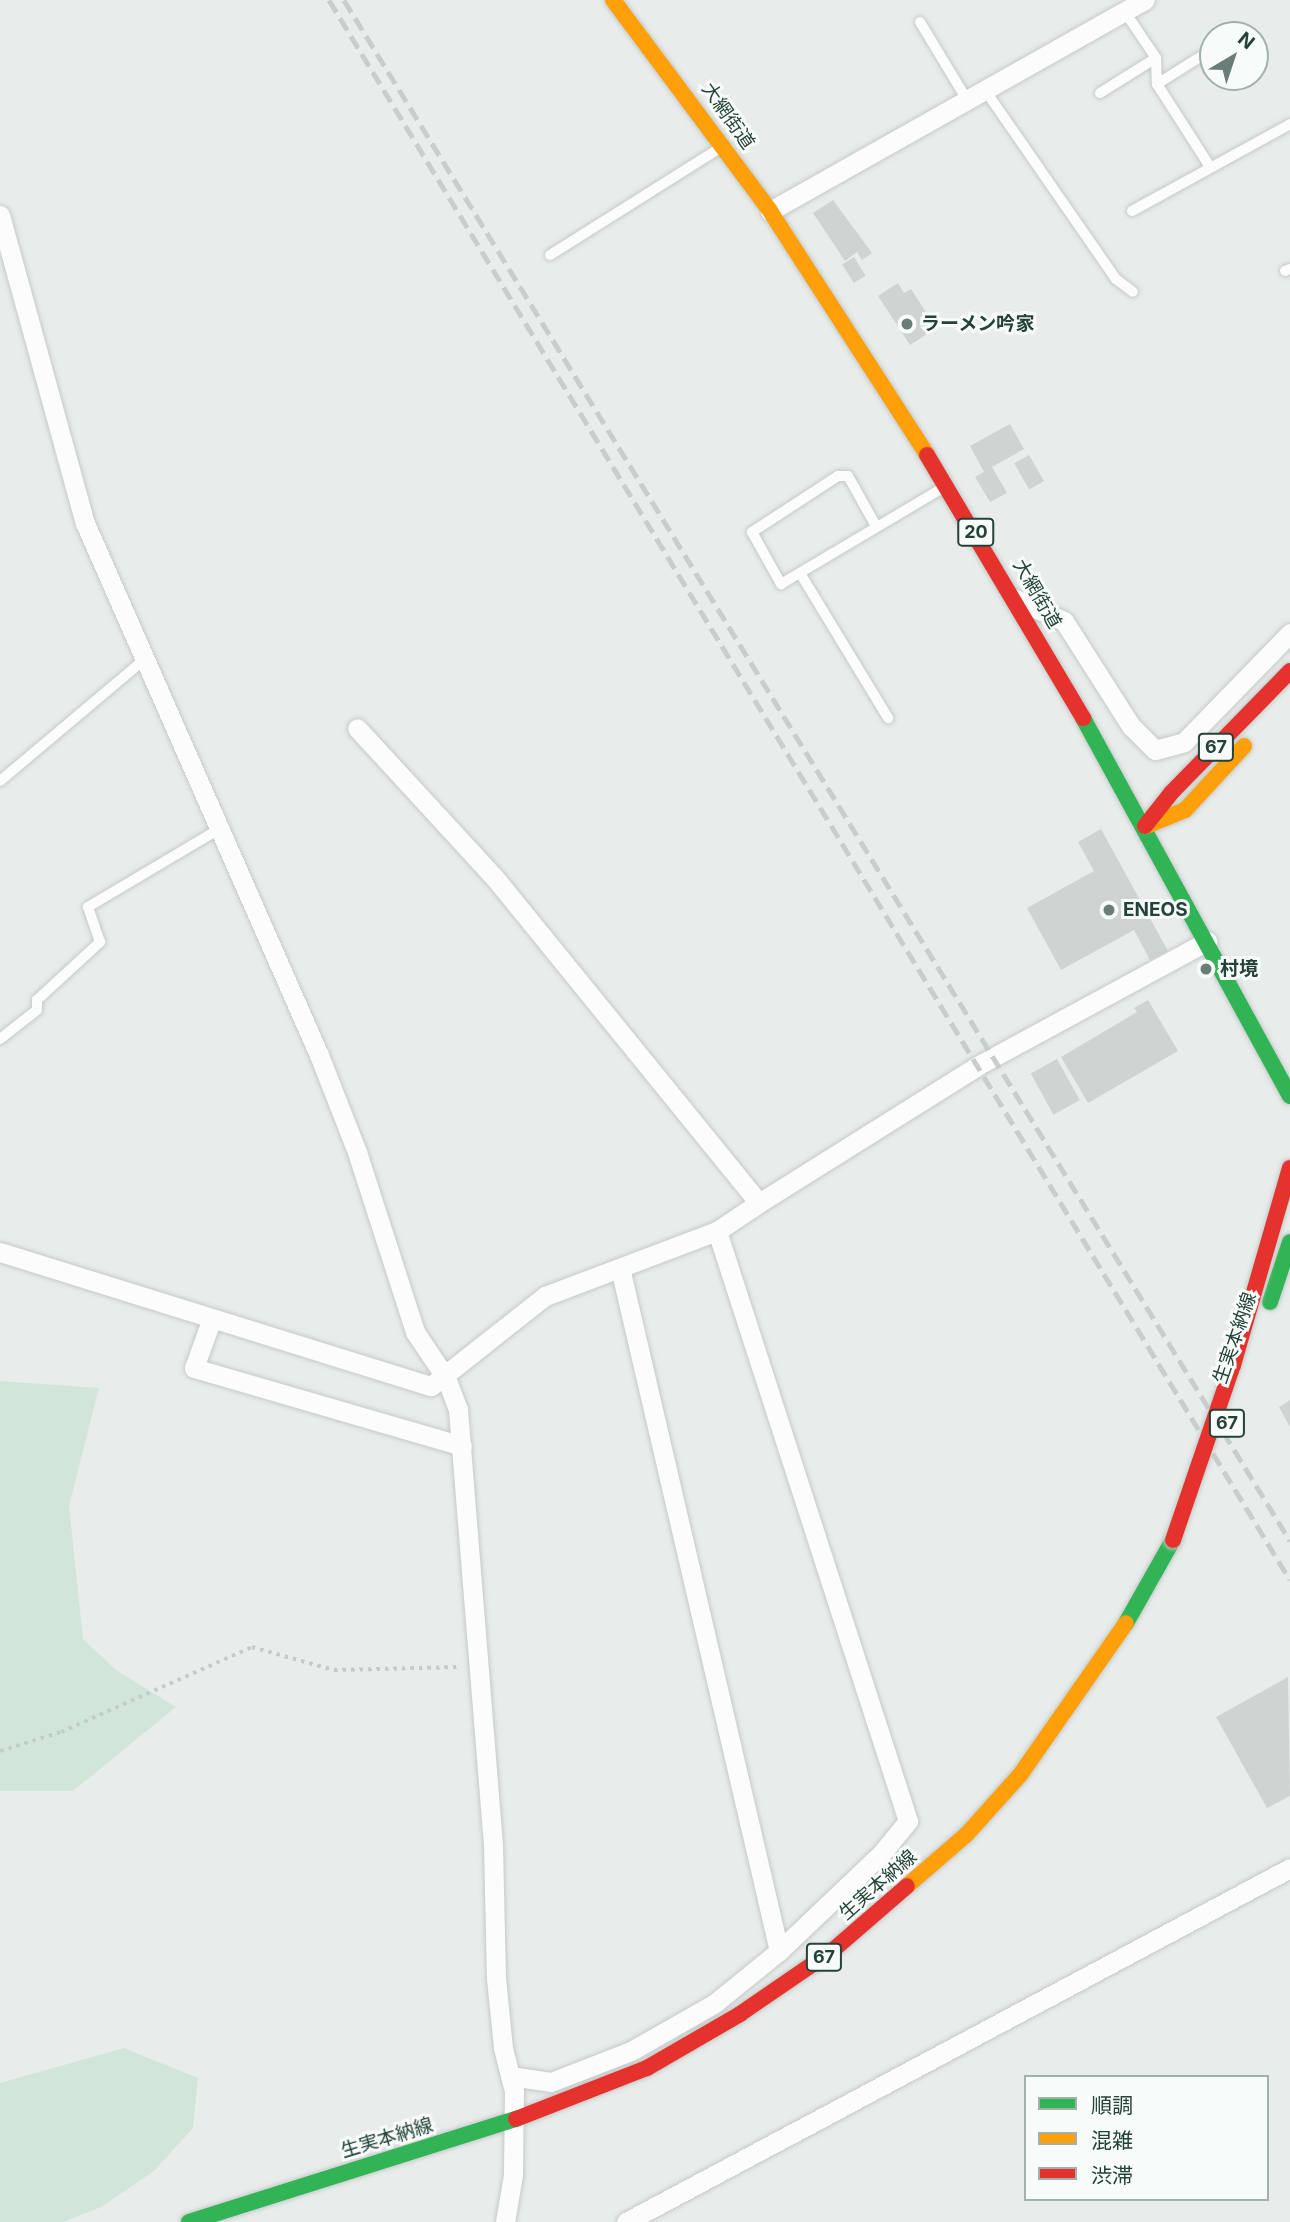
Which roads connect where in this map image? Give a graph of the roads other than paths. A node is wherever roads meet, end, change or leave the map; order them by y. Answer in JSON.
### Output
{"nodes":[{"id":1,"x":617,"y":1,"type":"edge"},
{"id":2,"x":1143,"y":1,"type":"edge"},
{"id":3,"x":1125,"y":12,"type":"junction"},
{"id":4,"x":920,"y":22,"type":"dead end"},
{"id":5,"x":1199,"y":57,"type":"edge"},
{"id":6,"x":1156,"y":58,"type":"junction"},
{"id":7,"x":1157,"y":83,"type":"junction"},
{"id":8,"x":985,"y":90,"type":"junction"},
{"id":9,"x":1100,"y":93,"type":"dead end"},
{"id":10,"x":967,"y":100,"type":"junction"},
{"id":11,"x":1290,"y":124,"type":"edge"},
{"id":12,"x":724,"y":146,"type":"junction"},
{"id":13,"x":1210,"y":167,"type":"junction"},
{"id":14,"x":770,"y":211,"type":"junction"},
{"id":15,"x":1132,"y":211,"type":"dead end"},
{"id":16,"x":0,"y":215,"type":"edge"},
{"id":17,"x":550,"y":255,"type":"dead end"},
{"id":18,"x":1133,"y":292,"type":"dead end"},
{"id":19,"x":947,"y":486,"type":"junction"},
{"id":20,"x":876,"y":526,"type":"junction"},
{"id":21,"x":800,"y":573,"type":"junction"},
{"id":22,"x":1015,"y":599,"type":"junction"},
{"id":23,"x":1290,"y":633,"type":"edge"},
{"id":24,"x":147,"y":657,"type":"junction"},
{"id":25,"x":1290,"y":671,"type":"edge"},
{"id":26,"x":888,"y":718,"type":"dead end"},
{"id":27,"x":357,"y":728,"type":"dead end"},
{"id":28,"x":1255,"y":735,"type":"dead end"},
{"id":29,"x":0,"y":781,"type":"edge"},
{"id":30,"x":1145,"y":826,"type":"junction"},
{"id":31,"x":221,"y":828,"type":"junction"},
{"id":32,"x":1207,"y":941,"type":"junction"},
{"id":33,"x":0,"y":1039,"type":"edge"},
{"id":34,"x":1290,"y":1096,"type":"edge"},
{"id":35,"x":1290,"y":1168,"type":"edge"},
{"id":36,"x":759,"y":1203,"type":"junction"},
{"id":37,"x":717,"y":1231,"type":"junction"},
{"id":38,"x":1290,"y":1242,"type":"edge"},
{"id":39,"x":0,"y":1252,"type":"edge"},
{"id":40,"x":1290,"y":1264,"type":"edge"},
{"id":41,"x":620,"y":1268,"type":"junction"},
{"id":42,"x":1270,"y":1302,"type":"junction"},
{"id":43,"x":212,"y":1318,"type":"junction"},
{"id":44,"x":446,"y":1378,"type":"junction"},
{"id":45,"x":462,"y":1446,"type":"junction"},
{"id":46,"x":1172,"y":1540,"type":"junction"},
{"id":47,"x":1290,"y":1868,"type":"edge"},
{"id":48,"x":779,"y":1951,"type":"junction"},
{"id":49,"x":510,"y":2076,"type":"junction"},
{"id":50,"x":514,"y":2120,"type":"junction"},
{"id":51,"x":509,"y":2221,"type":"edge"},
{"id":52,"x":189,"y":2222,"type":"edge"},
{"id":53,"x":626,"y":2222,"type":"edge"}],
"edges":[{"from":1,"to":12,"type":"main road","name":"大網街道","number":"20"},
{"from":2,"to":3,"type":"street"},
{"from":3,"to":6,"type":"lane"},
{"from":3,"to":8,"type":"street"},
{"from":4,"to":10,"type":"lane"},
{"from":5,"to":7,"type":"lane"},
{"from":6,"to":7,"type":"lane"},
{"from":6,"to":9,"type":"lane"},
{"from":7,"to":13,"type":"lane"},
{"from":8,"to":10,"type":"street"},
{"from":8,"to":18,"type":"lane"},
{"from":10,"to":14,"type":"street"},
{"from":11,"to":13,"type":"lane"},
{"from":12,"to":14,"type":"main road","name":"大網街道","number":"20"},
{"from":12,"to":17,"type":"lane"},
{"from":13,"to":15,"type":"lane"},
{"from":14,"to":19,"type":"main road","name":"大網街道","number":"20"},
{"from":16,"to":24,"type":"street"},
{"from":19,"to":20,"type":"lane"},
{"from":19,"to":22,"type":"main road","name":"大網街道","number":"20"},
{"from":20,"to":21,"type":"lane"},
{"from":20,"to":21,"type":"lane"},
{"from":21,"to":26,"type":"lane"},
{"from":22,"to":23,"type":"street"},
{"from":22,"to":30,"type":"main road","name":"大網街道","number":"20"},
{"from":24,"to":29,"type":"lane"},
{"from":24,"to":31,"type":"street"},
{"from":25,"to":30,"type":"main road","number":"67"},
{"from":27,"to":36,"type":"street"},
{"from":28,"to":30,"type":"main road","number":"67"},
{"from":30,"to":32,"type":"main road","name":"大網街道","number":"20"},
{"from":31,"to":33,"type":"lane"},
{"from":31,"to":44,"type":"street"},
{"from":32,"to":34,"type":"main road","name":"大網街道","number":"20"},
{"from":32,"to":36,"type":"street"},
{"from":35,"to":46,"type":"main road","bridge":true},
{"from":36,"to":37,"type":"street"},
{"from":37,"to":41,"type":"street"},
{"from":37,"to":48,"type":"street"},
{"from":38,"to":42,"type":"main road","name":"生実本納線","number":"67"},
{"from":39,"to":43,"type":"street"},
{"from":40,"to":42,"type":"main road"},
{"from":41,"to":44,"type":"street"},
{"from":41,"to":48,"type":"street"},
{"from":42,"to":46,"type":"main road","name":"生実本納線","number":"67","bridge":true},
{"from":43,"to":44,"type":"street"},
{"from":43,"to":45,"type":"street"},
{"from":44,"to":45,"type":"street"},
{"from":45,"to":49,"type":"street"},
{"from":46,"to":50,"type":"main road","name":"生実本納線","number":"67"},
{"from":47,"to":53,"type":"street"},
{"from":48,"to":49,"type":"street"},
{"from":49,"to":50,"type":"street"},
{"from":50,"to":51,"type":"street"},
{"from":50,"to":52,"type":"main road","name":"生実本納線","number":"67"}]}
